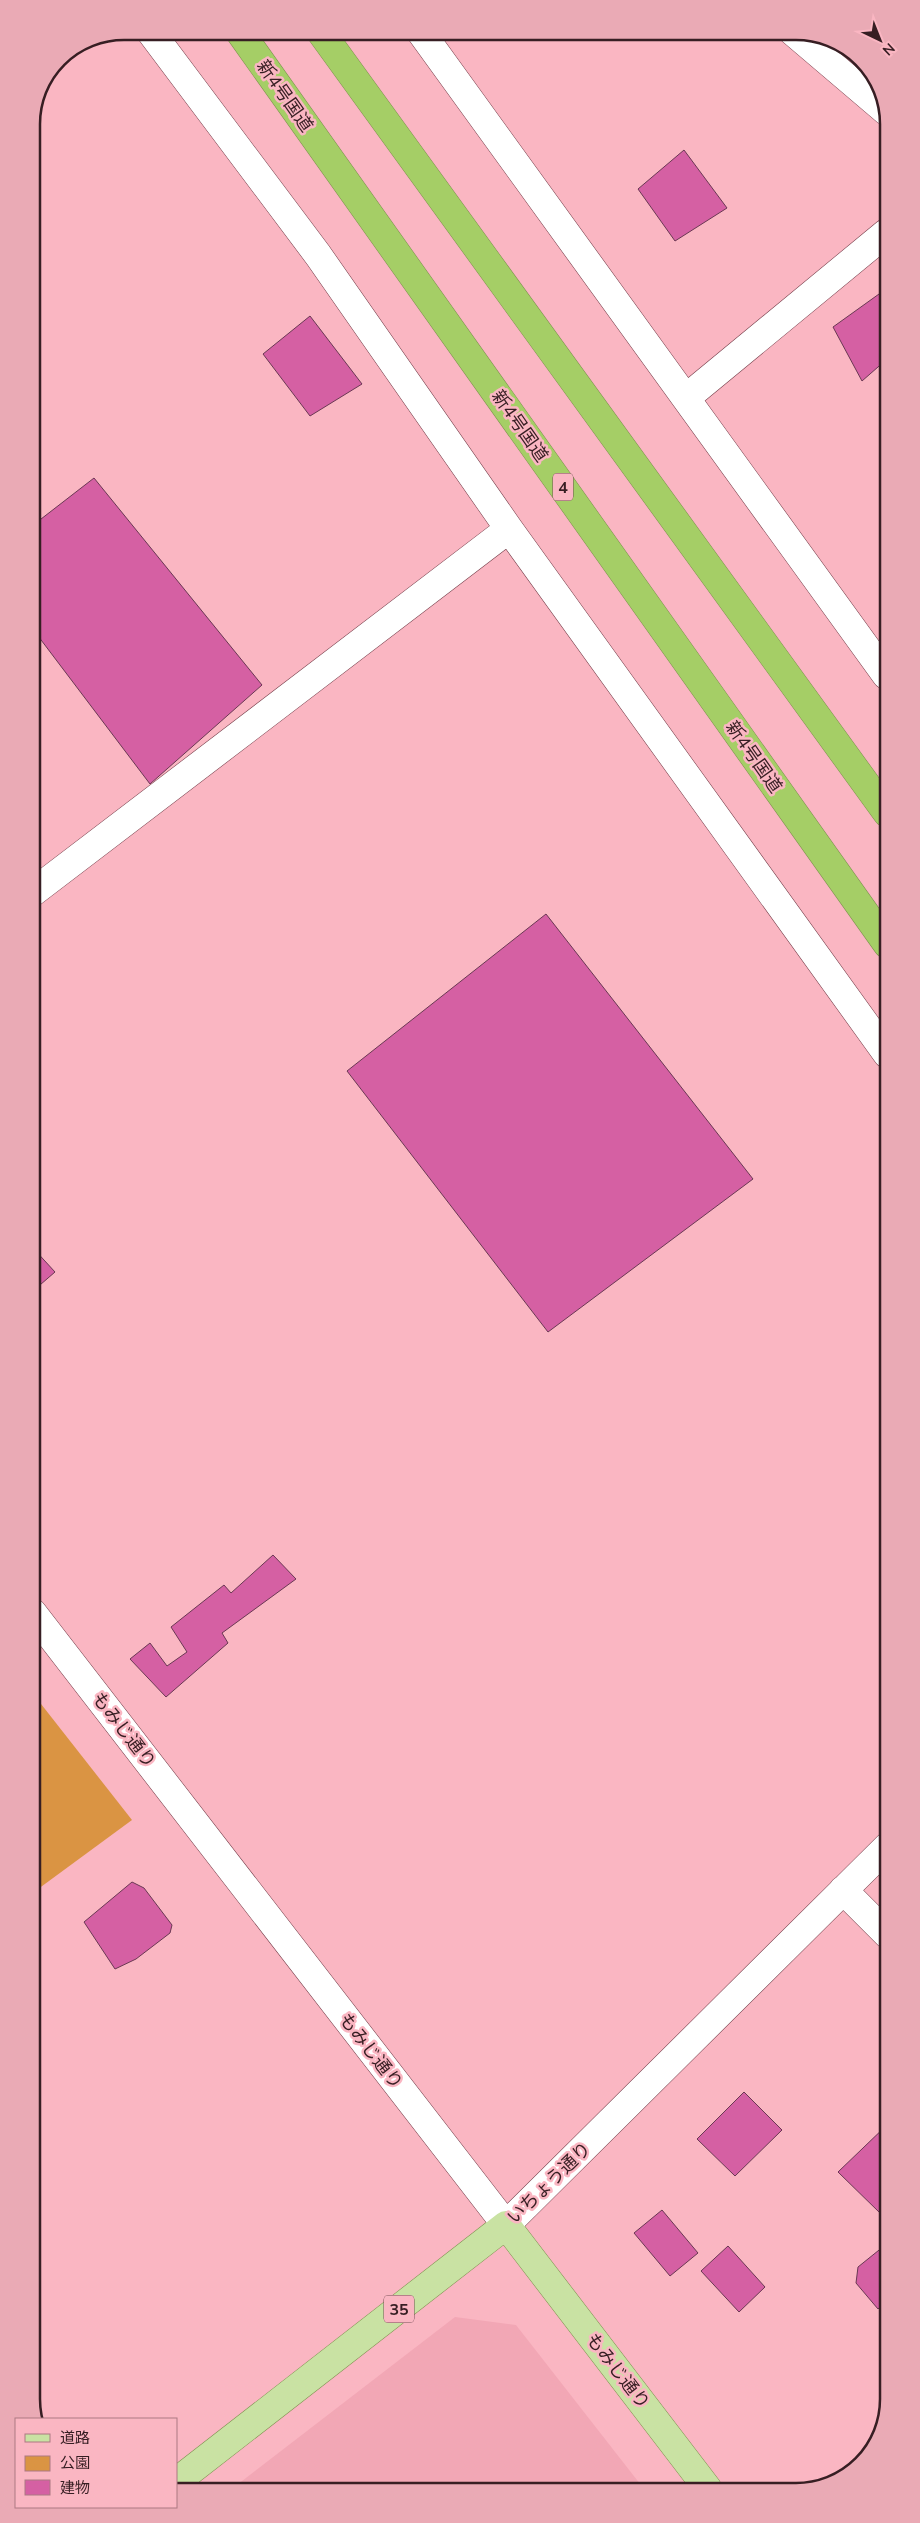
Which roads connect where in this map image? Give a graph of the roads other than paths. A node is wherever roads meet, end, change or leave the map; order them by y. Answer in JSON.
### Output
{"nodes":[{"id":1,"x":157,"y":40,"type":"edge"},
{"id":2,"x":245,"y":40,"type":"edge"},
{"id":3,"x":327,"y":40,"type":"edge"},
{"id":4,"x":427,"y":40,"type":"edge"},
{"id":5,"x":802,"y":40,"type":"edge"},
{"id":6,"x":877,"y":104,"type":"edge"},
{"id":7,"x":880,"y":237,"type":"edge"},
{"id":8,"x":686,"y":398,"type":"junction"},
{"id":9,"x":509,"y":529,"type":"junction"},
{"id":10,"x":880,"y":666,"type":"edge"},
{"id":11,"x":880,"y":805,"type":"edge"},
{"id":12,"x":40,"y":887,"type":"edge"},
{"id":13,"x":880,"y":934,"type":"edge"},
{"id":14,"x":880,"y":1044,"type":"edge"},
{"id":15,"x":40,"y":1621,"type":"edge"},
{"id":16,"x":880,"y":1854,"type":"edge"},
{"id":17,"x":843,"y":1890,"type":"junction"},
{"id":18,"x":880,"y":1927,"type":"edge"},
{"id":19,"x":506,"y":2225,"type":"junction"},
{"id":20,"x":178,"y":2480,"type":"edge"},
{"id":21,"x":703,"y":2483,"type":"edge"}],
"edges":[{"from":1,"to":9,"type":"street"},
{"from":2,"to":13,"type":"highway","name":"新4号国道","number":"4"},
{"from":3,"to":11,"type":"highway"},
{"from":4,"to":8,"type":"street"},
{"from":5,"to":6,"type":"street"},
{"from":7,"to":8,"type":"street"},
{"from":8,"to":10,"type":"street"},
{"from":9,"to":12,"type":"street"},
{"from":9,"to":14,"type":"street"},
{"from":15,"to":19,"type":"street","name":"もみじ通り"},
{"from":16,"to":17,"type":"street","name":"いちょう通り"},
{"from":17,"to":18,"type":"street"},
{"from":17,"to":19,"type":"street","name":"いちょう通り"},
{"from":19,"to":20,"type":"main road","name":"いちょう通り","number":"35"},
{"from":19,"to":21,"type":"main road","name":"もみじ通り"}]}
